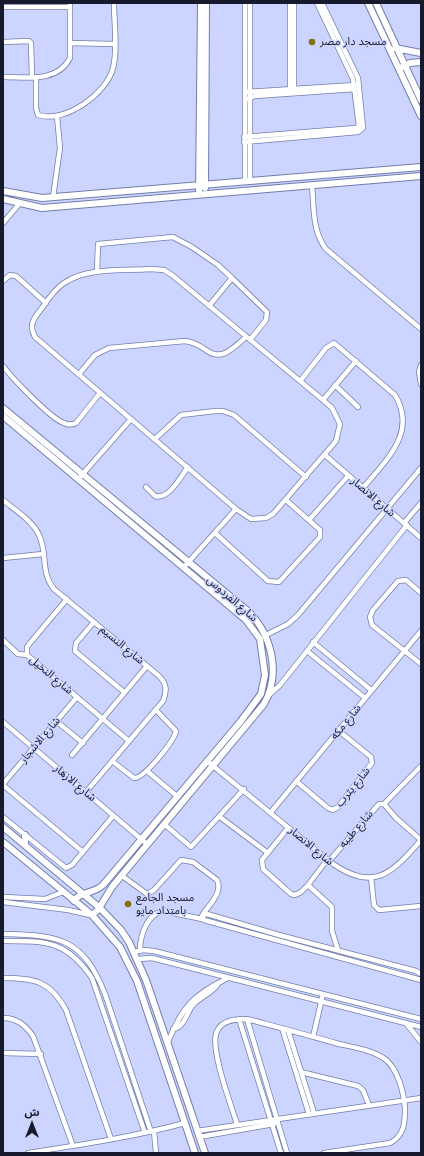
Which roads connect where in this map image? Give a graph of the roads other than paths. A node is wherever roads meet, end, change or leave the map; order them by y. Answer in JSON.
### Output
{"nodes":[{"id":1,"x":114,"y":3,"type":"edge"},
{"id":2,"x":201,"y":3,"type":"edge"},
{"id":3,"x":206,"y":3,"type":"edge"},
{"id":4,"x":245,"y":3,"type":"edge"},
{"id":5,"x":250,"y":3,"type":"edge"},
{"id":6,"x":290,"y":3,"type":"edge"},
{"id":7,"x":294,"y":3,"type":"edge"},
{"id":8,"x":317,"y":3,"type":"edge"},
{"id":9,"x":322,"y":3,"type":"edge"},
{"id":10,"x":368,"y":3,"type":"edge"},
{"id":11,"x":376,"y":3,"type":"edge"},
{"id":12,"x":70,"y":5,"type":"edge"},
{"id":13,"x":3,"y":7,"type":"edge"},
{"id":14,"x":3,"y":42,"type":"edge"},
{"id":15,"x":70,"y":43,"type":"junction"},
{"id":16,"x":114,"y":44,"type":"junction"},
{"id":17,"x":396,"y":48,"type":"junction"},
{"id":18,"x":389,"y":50,"type":"junction"},
{"id":19,"x":421,"y":53,"type":"edge"},
{"id":20,"x":421,"y":62,"type":"edge"},
{"id":21,"x":402,"y":67,"type":"junction"},
{"id":22,"x":3,"y":77,"type":"edge"},
{"id":23,"x":34,"y":77,"type":"junction"},
{"id":24,"x":355,"y":87,"type":"junction"},
{"id":25,"x":292,"y":89,"type":"junction"},
{"id":26,"x":247,"y":92,"type":"junction"},
{"id":27,"x":247,"y":98,"type":"junction"},
{"id":28,"x":421,"y":100,"type":"edge"},
{"id":29,"x":57,"y":116,"type":"junction"},
{"id":30,"x":421,"y":116,"type":"edge"},
{"id":31,"x":361,"y":126,"type":"junction"},
{"id":32,"x":247,"y":139,"type":"junction"},
{"id":33,"x":421,"y":167,"type":"edge"},
{"id":34,"x":421,"y":176,"type":"edge"},
{"id":35,"x":247,"y":181,"type":"junction"},
{"id":36,"x":202,"y":184,"type":"junction"},
{"id":37,"x":312,"y":184,"type":"junction"},
{"id":38,"x":3,"y":191,"type":"edge"},
{"id":39,"x":202,"y":194,"type":"junction"},
{"id":40,"x":53,"y":197,"type":"junction"},
{"id":41,"x":3,"y":199,"type":"edge"},
{"id":42,"x":20,"y":203,"type":"junction"},
{"id":43,"x":3,"y":223,"type":"edge"},
{"id":44,"x":97,"y":272,"type":"junction"},
{"id":45,"x":232,"y":278,"type":"junction"},
{"id":46,"x":3,"y":281,"type":"edge"},
{"id":47,"x":46,"y":302,"type":"junction"},
{"id":48,"x":209,"y":306,"type":"junction"},
{"id":49,"x":421,"y":329,"type":"edge"},
{"id":50,"x":246,"y":337,"type":"junction"},
{"id":51,"x":250,"y":340,"type":"junction"},
{"id":52,"x":356,"y":361,"type":"junction"},
{"id":53,"x":421,"y":365,"type":"edge"},
{"id":54,"x":3,"y":366,"type":"edge"},
{"id":55,"x":79,"y":374,"type":"junction"},
{"id":56,"x":301,"y":380,"type":"junction"},
{"id":57,"x":421,"y":384,"type":"edge"},
{"id":58,"x":336,"y":385,"type":"junction"},
{"id":59,"x":100,"y":392,"type":"junction"},
{"id":60,"x":323,"y":400,"type":"junction"},
{"id":61,"x":358,"y":407,"type":"dead end"},
{"id":62,"x":3,"y":411,"type":"edge"},
{"id":63,"x":131,"y":419,"type":"junction"},
{"id":64,"x":155,"y":439,"type":"junction"},
{"id":65,"x":325,"y":455,"type":"junction"},
{"id":66,"x":188,"y":467,"type":"junction"},
{"id":67,"x":421,"y":468,"type":"edge"},
{"id":68,"x":348,"y":476,"type":"junction"},
{"id":69,"x":81,"y":477,"type":"junction"},
{"id":70,"x":306,"y":477,"type":"junction"},
{"id":71,"x":146,"y":487,"type":"dead end"},
{"id":72,"x":363,"y":488,"type":"junction"},
{"id":73,"x":3,"y":500,"type":"edge"},
{"id":74,"x":286,"y":500,"type":"junction"},
{"id":75,"x":421,"y":503,"type":"edge"},
{"id":76,"x":236,"y":509,"type":"junction"},
{"id":77,"x":387,"y":509,"type":"junction"},
{"id":78,"x":309,"y":520,"type":"junction"},
{"id":79,"x":406,"y":524,"type":"junction"},
{"id":80,"x":215,"y":533,"type":"junction"},
{"id":81,"x":421,"y":538,"type":"edge"},
{"id":82,"x":43,"y":554,"type":"junction"},
{"id":83,"x":3,"y":558,"type":"edge"},
{"id":84,"x":186,"y":565,"type":"junction"},
{"id":85,"x":421,"y":593,"type":"edge"},
{"id":86,"x":67,"y":599,"type":"junction"},
{"id":87,"x":94,"y":622,"type":"junction"},
{"id":88,"x":421,"y":631,"type":"edge"},
{"id":89,"x":266,"y":635,"type":"junction"},
{"id":90,"x":3,"y":640,"type":"edge"},
{"id":91,"x":314,"y":642,"type":"junction"},
{"id":92,"x":404,"y":650,"type":"junction"},
{"id":93,"x":307,"y":651,"type":"junction"},
{"id":94,"x":27,"y":655,"type":"junction"},
{"id":95,"x":421,"y":664,"type":"edge"},
{"id":96,"x":146,"y":666,"type":"junction"},
{"id":97,"x":371,"y":690,"type":"junction"},
{"id":98,"x":124,"y":692,"type":"junction"},
{"id":99,"x":269,"y":695,"type":"junction"},
{"id":100,"x":77,"y":697,"type":"junction"},
{"id":101,"x":365,"y":698,"type":"junction"},
{"id":102,"x":156,"y":710,"type":"junction"},
{"id":103,"x":103,"y":718,"type":"junction"},
{"id":104,"x":56,"y":721,"type":"junction"},
{"id":105,"x":3,"y":722,"type":"edge"},
{"id":106,"x":339,"y":731,"type":"junction"},
{"id":107,"x":129,"y":741,"type":"junction"},
{"id":108,"x":83,"y":742,"type":"junction"},
{"id":109,"x":33,"y":747,"type":"junction"},
{"id":110,"x":72,"y":755,"type":"dead end"},
{"id":111,"x":112,"y":761,"type":"junction"},
{"id":112,"x":207,"y":761,"type":"junction"},
{"id":113,"x":214,"y":766,"type":"junction"},
{"id":114,"x":421,"y":766,"type":"edge"},
{"id":115,"x":147,"y":771,"type":"junction"},
{"id":116,"x":296,"y":781,"type":"junction"},
{"id":117,"x":3,"y":785,"type":"edge"},
{"id":118,"x":244,"y":789,"type":"junction"},
{"id":119,"x":86,"y":792,"type":"junction"},
{"id":120,"x":178,"y":797,"type":"junction"},
{"id":121,"x":384,"y":804,"type":"junction"},
{"id":122,"x":271,"y":812,"type":"junction"},
{"id":123,"x":3,"y":816,"type":"edge"},
{"id":124,"x":113,"y":816,"type":"junction"},
{"id":125,"x":220,"y":816,"type":"junction"},
{"id":126,"x":164,"y":824,"type":"junction"},
{"id":127,"x":3,"y":827,"type":"edge"},
{"id":128,"x":288,"y":828,"type":"junction"},
{"id":129,"x":25,"y":835,"type":"junction"},
{"id":130,"x":3,"y":842,"type":"edge"},
{"id":131,"x":144,"y":842,"type":"junction"},
{"id":132,"x":421,"y":842,"type":"edge"},
{"id":133,"x":25,"y":845,"type":"junction"},
{"id":134,"x":83,"y":852,"type":"junction"},
{"id":135,"x":268,"y":853,"type":"junction"},
{"id":136,"x":328,"y":861,"type":"junction"},
{"id":137,"x":122,"y":875,"type":"junction"},
{"id":138,"x":370,"y":877,"type":"junction"},
{"id":139,"x":308,"y":885,"type":"junction"},
{"id":140,"x":63,"y":892,"type":"junction"},
{"id":141,"x":83,"y":894,"type":"junction"},
{"id":142,"x":3,"y":897,"type":"edge"},
{"id":143,"x":74,"y":901,"type":"junction"},
{"id":144,"x":3,"y":902,"type":"edge"},
{"id":145,"x":421,"y":906,"type":"edge"},
{"id":146,"x":100,"y":908,"type":"junction"},
{"id":147,"x":92,"y":915,"type":"junction"},
{"id":148,"x":203,"y":917,"type":"junction"},
{"id":149,"x":3,"y":934,"type":"edge"},
{"id":150,"x":3,"y":941,"type":"edge"},
{"id":151,"x":338,"y":950,"type":"junction"},
{"id":152,"x":137,"y":951,"type":"junction"},
{"id":153,"x":138,"y":959,"type":"junction"},
{"id":154,"x":421,"y":974,"type":"edge"},
{"id":155,"x":3,"y":978,"type":"edge"},
{"id":156,"x":228,"y":978,"type":"junction"},
{"id":157,"x":421,"y":980,"type":"edge"},
{"id":158,"x":323,"y":994,"type":"junction"},
{"id":159,"x":322,"y":1001,"type":"junction"},
{"id":160,"x":348,"y":1001,"type":"junction"},
{"id":161,"x":346,"y":1008,"type":"junction"},
{"id":162,"x":3,"y":1018,"type":"edge"},
{"id":163,"x":239,"y":1019,"type":"junction"},
{"id":164,"x":247,"y":1019,"type":"junction"},
{"id":165,"x":421,"y":1019,"type":"edge"},
{"id":166,"x":406,"y":1023,"type":"junction"},
{"id":167,"x":421,"y":1027,"type":"edge"},
{"id":168,"x":282,"y":1028,"type":"junction"},
{"id":169,"x":288,"y":1030,"type":"junction"},
{"id":170,"x":313,"y":1037,"type":"junction"},
{"id":171,"x":168,"y":1042,"type":"junction"},
{"id":172,"x":421,"y":1042,"type":"edge"},
{"id":173,"x":3,"y":1053,"type":"edge"},
{"id":174,"x":41,"y":1054,"type":"junction"},
{"id":175,"x":301,"y":1072,"type":"junction"},
{"id":176,"x":179,"y":1075,"type":"junction"},
{"id":177,"x":170,"y":1078,"type":"junction"},
{"id":178,"x":421,"y":1098,"type":"edge"},
{"id":179,"x":405,"y":1100,"type":"junction"},
{"id":180,"x":369,"y":1105,"type":"junction"},
{"id":181,"x":312,"y":1113,"type":"junction"},
{"id":182,"x":277,"y":1121,"type":"junction"},
{"id":183,"x":271,"y":1122,"type":"junction"},
{"id":184,"x":185,"y":1123,"type":"junction"},
{"id":185,"x":237,"y":1124,"type":"junction"},
{"id":186,"x":152,"y":1131,"type":"junction"},
{"id":187,"x":145,"y":1133,"type":"junction"},
{"id":188,"x":198,"y":1134,"type":"junction"},
{"id":189,"x":111,"y":1139,"type":"junction"},
{"id":190,"x":73,"y":1146,"type":"junction"},
{"id":191,"x":28,"y":1153,"type":"edge"},
{"id":192,"x":156,"y":1153,"type":"edge"},
{"id":193,"x":195,"y":1153,"type":"edge"},
{"id":194,"x":205,"y":1153,"type":"edge"},
{"id":195,"x":281,"y":1153,"type":"edge"},
{"id":196,"x":287,"y":1153,"type":"edge"},
{"id":197,"x":324,"y":1153,"type":"edge"}],
"edges":[{"from":1,"to":16,"type":"street"},
{"from":2,"to":36,"type":"street"},
{"from":3,"to":36,"type":"street"},
{"from":4,"to":26,"type":"street"},
{"from":5,"to":26,"type":"street"},
{"from":6,"to":25,"type":"street"},
{"from":7,"to":25,"type":"street"},
{"from":8,"to":24,"type":"street"},
{"from":9,"to":31,"type":"street"},
{"from":10,"to":18,"type":"street"},
{"from":11,"to":17,"type":"street"},
{"from":12,"to":13,"type":"street"},
{"from":12,"to":15,"type":"street"},
{"from":14,"to":23,"type":"street"},
{"from":15,"to":16,"type":"street"},
{"from":15,"to":23,"type":"street"},
{"from":16,"to":29,"type":"street"},
{"from":17,"to":18,"type":"street"},
{"from":17,"to":19,"type":"street"},
{"from":17,"to":21,"type":"street"},
{"from":18,"to":21,"type":"street"},
{"from":20,"to":21,"type":"street"},
{"from":21,"to":28,"type":"street"},
{"from":21,"to":30,"type":"street"},
{"from":22,"to":23,"type":"street"},
{"from":23,"to":29,"type":"street"},
{"from":24,"to":25,"type":"street"},
{"from":24,"to":27,"type":"street"},
{"from":24,"to":31,"type":"street"},
{"from":25,"to":26,"type":"street"},
{"from":26,"to":27,"type":"street"},
{"from":27,"to":32,"type":"street"},
{"from":29,"to":40,"type":"street"},
{"from":31,"to":32,"type":"street"},
{"from":32,"to":35,"type":"street"},
{"from":33,"to":35,"type":"street"},
{"from":34,"to":37,"type":"street"},
{"from":35,"to":36,"type":"street"},
{"from":36,"to":39,"type":"street"},
{"from":36,"to":40,"type":"street"},
{"from":37,"to":39,"type":"street"},
{"from":37,"to":49,"type":"street"},
{"from":38,"to":40,"type":"street"},
{"from":39,"to":42,"type":"street"},
{"from":41,"to":42,"type":"street"},
{"from":42,"to":43,"type":"street"},
{"from":44,"to":45,"type":"street"},
{"from":44,"to":47,"type":"street"},
{"from":44,"to":48,"type":"street"},
{"from":45,"to":48,"type":"street"},
{"from":45,"to":51,"type":"street"},
{"from":46,"to":47,"type":"street"},
{"from":47,"to":55,"type":"street"},
{"from":48,"to":50,"type":"street"},
{"from":50,"to":51,"type":"street"},
{"from":50,"to":55,"type":"street"},
{"from":51,"to":56,"type":"street"},
{"from":52,"to":56,"type":"street"},
{"from":52,"to":58,"type":"street"},
{"from":52,"to":72,"type":"street"},
{"from":53,"to":57,"type":"street"},
{"from":54,"to":59,"type":"street"},
{"from":55,"to":59,"type":"street"},
{"from":56,"to":60,"type":"street"},
{"from":58,"to":60,"type":"street"},
{"from":58,"to":61,"type":"street"},
{"from":59,"to":63,"type":"street"},
{"from":60,"to":65,"type":"street"},
{"from":62,"to":69,"type":"street","name":"شارع الفردوس"},
{"from":63,"to":64,"type":"street"},
{"from":63,"to":69,"type":"street"},
{"from":64,"to":66,"type":"street"},
{"from":64,"to":70,"type":"street"},
{"from":65,"to":68,"type":"street","name":"شارع الانصار"},
{"from":65,"to":70,"type":"street"},
{"from":66,"to":71,"type":"street"},
{"from":66,"to":76,"type":"street"},
{"from":67,"to":77,"type":"street"},
{"from":68,"to":72,"type":"street","name":"شارع الانصار"},
{"from":68,"to":78,"type":"street"},
{"from":69,"to":84,"type":"street","name":"شارع الفردوس"},
{"from":70,"to":74,"type":"street"},
{"from":72,"to":77,"type":"street","name":"شارع الانصار"},
{"from":73,"to":82,"type":"street","name":"شارع النسيم"},
{"from":74,"to":76,"type":"street"},
{"from":74,"to":78,"type":"street"},
{"from":75,"to":79,"type":"street"},
{"from":76,"to":80,"type":"street"},
{"from":77,"to":79,"type":"street","name":"شارع الانصار"},
{"from":77,"to":89,"type":"street"},
{"from":78,"to":80,"type":"street"},
{"from":79,"to":81,"type":"street","name":"شارع الانصار"},
{"from":79,"to":91,"type":"street"},
{"from":80,"to":84,"type":"street"},
{"from":82,"to":83,"type":"street"},
{"from":82,"to":86,"type":"street","name":"شارع النسيم"},
{"from":84,"to":89,"type":"street","name":"شارع الفردوس"},
{"from":84,"to":112,"type":"street","name":"شارع الفردوس"},
{"from":85,"to":92,"type":"street"},
{"from":86,"to":87,"type":"street","name":"شارع النسيم"},
{"from":86,"to":94,"type":"street","name":"شارع النخيل"},
{"from":87,"to":96,"type":"street","name":"شارع النسيم"},
{"from":87,"to":98,"type":"street"},
{"from":88,"to":92,"type":"street","name":"شارع مكه"},
{"from":89,"to":99,"type":"street","name":"شارع الفردوس"},
{"from":90,"to":94,"type":"street"},
{"from":91,"to":93,"type":"street"},
{"from":91,"to":97,"type":"street"},
{"from":92,"to":95,"type":"street"},
{"from":92,"to":97,"type":"street","name":"شارع مكه"},
{"from":93,"to":99,"type":"street"},
{"from":93,"to":101,"type":"street"},
{"from":94,"to":100,"type":"street","name":"شارع النخيل"},
{"from":96,"to":98,"type":"street"},
{"from":96,"to":102,"type":"street","name":"شارع النسيم"},
{"from":97,"to":101,"type":"street","name":"شارع مكه"},
{"from":98,"to":103,"type":"street"},
{"from":99,"to":113,"type":"street","name":"شارع الفردوس"},
{"from":100,"to":103,"type":"street","name":"شارع النخيل"},
{"from":100,"to":104,"type":"street","name":"شارع الاشجار"},
{"from":101,"to":106,"type":"street","name":"شارع مكه"},
{"from":102,"to":107,"type":"street","name":"شارع النسيم"},
{"from":102,"to":115,"type":"street"},
{"from":103,"to":107,"type":"street","name":"شارع النخيل"},
{"from":103,"to":108,"type":"street"},
{"from":104,"to":108,"type":"street"},
{"from":104,"to":109,"type":"street","name":"شارع الاشجار"},
{"from":105,"to":109,"type":"street","name":"شارع الازهار"},
{"from":106,"to":116,"type":"street","name":"شارع مكه"},
{"from":106,"to":116,"type":"street","name":"شارع يثرب"},
{"from":107,"to":111,"type":"street","name":"شارع النسيم"},
{"from":108,"to":110,"type":"street"},
{"from":109,"to":117,"type":"street","name":"شارع الاشجار"},
{"from":109,"to":119,"type":"street","name":"شارع الازهار"},
{"from":111,"to":115,"type":"street"},
{"from":111,"to":119,"type":"street","name":"شارع النسيم"},
{"from":112,"to":113,"type":"street","name":"شارع الانصار"},
{"from":112,"to":120,"type":"street","name":"شارع الفردوس"},
{"from":113,"to":118,"type":"street","name":"شارع الانصار"},
{"from":113,"to":126,"type":"street","name":"شارع الفردوس"},
{"from":114,"to":121,"type":"street"},
{"from":115,"to":120,"type":"street"},
{"from":116,"to":122,"type":"street","name":"شارع مكه"},
{"from":117,"to":134,"type":"street"},
{"from":118,"to":122,"type":"street","name":"شارع الانصار"},
{"from":118,"to":125,"type":"street"},
{"from":119,"to":124,"type":"street","name":"شارع الازهار"},
{"from":120,"to":131,"type":"street","name":"شارع الفردوس"},
{"from":121,"to":132,"type":"street","name":"شارع طيبه"},
{"from":121,"to":136,"type":"street","name":"شارع طيبه"},
{"from":122,"to":128,"type":"street","name":"شارع الانصار"},
{"from":123,"to":129,"type":"street"},
{"from":124,"to":131,"type":"street","name":"شارع الازهار"},
{"from":124,"to":134,"type":"street"},
{"from":125,"to":126,"type":"street"},
{"from":125,"to":135,"type":"street"},
{"from":126,"to":131,"type":"street","name":"شارع الفردوس"},
{"from":127,"to":133,"type":"street"},
{"from":128,"to":135,"type":"street"},
{"from":128,"to":136,"type":"street","name":"شارع الانصار"},
{"from":129,"to":133,"type":"street"},
{"from":129,"to":134,"type":"street"},
{"from":130,"to":140,"type":"street"},
{"from":131,"to":137,"type":"street","name":"شارع الفردوس"},
{"from":131,"to":141,"type":"street","name":"شارع الفردوس"},
{"from":132,"to":138,"type":"street","name":"شارع الانصار"},
{"from":133,"to":141,"type":"street"},
{"from":135,"to":139,"type":"street"},
{"from":136,"to":138,"type":"street","name":"شارع الانصار"},
{"from":136,"to":139,"type":"street","name":"شارع طيبه"},
{"from":137,"to":146,"type":"street","name":"شارع الفردوس"},
{"from":137,"to":148,"type":"street"},
{"from":138,"to":145,"type":"street"},
{"from":139,"to":151,"type":"street"},
{"from":140,"to":142,"type":"street"},
{"from":140,"to":143,"type":"street"},
{"from":141,"to":143,"type":"street","name":"شارع الفردوس"},
{"from":141,"to":146,"type":"street"},
{"from":143,"to":147,"type":"street"},
{"from":144,"to":147,"type":"street"},
{"from":146,"to":147,"type":"street","name":"شارع الفردوس"},
{"from":146,"to":152,"type":"street"},
{"from":147,"to":177,"type":"street"},
{"from":148,"to":151,"type":"street"},
{"from":148,"to":152,"type":"street"},
{"from":148,"to":157,"type":"street"},
{"from":149,"to":186,"type":"street"},
{"from":150,"to":187,"type":"street"},
{"from":151,"to":154,"type":"street"},
{"from":152,"to":153,"type":"street"},
{"from":152,"to":158,"type":"street"},
{"from":153,"to":156,"type":"street"},
{"from":153,"to":171,"type":"street"},
{"from":155,"to":189,"type":"street"},
{"from":156,"to":159,"type":"street"},
{"from":156,"to":171,"type":"street"},
{"from":158,"to":159,"type":"street"},
{"from":158,"to":160,"type":"street"},
{"from":159,"to":161,"type":"street"},
{"from":159,"to":170,"type":"street"},
{"from":160,"to":161,"type":"street"},
{"from":160,"to":165,"type":"street"},
{"from":161,"to":166,"type":"street"},
{"from":162,"to":174,"type":"street"},
{"from":163,"to":164,"type":"street"},
{"from":163,"to":183,"type":"street"},
{"from":163,"to":185,"type":"street"},
{"from":164,"to":168,"type":"street"},
{"from":164,"to":182,"type":"street"},
{"from":166,"to":167,"type":"street"},
{"from":166,"to":172,"type":"street"},
{"from":168,"to":169,"type":"street"},
{"from":168,"to":181,"type":"street"},
{"from":169,"to":170,"type":"street"},
{"from":169,"to":175,"type":"street"},
{"from":170,"to":179,"type":"street"},
{"from":171,"to":176,"type":"street"},
{"from":173,"to":174,"type":"street"},
{"from":174,"to":190,"type":"street"},
{"from":175,"to":180,"type":"street"},
{"from":175,"to":181,"type":"street"},
{"from":176,"to":177,"type":"street"},
{"from":176,"to":188,"type":"street"},
{"from":177,"to":184,"type":"street"},
{"from":178,"to":179,"type":"street"},
{"from":179,"to":180,"type":"street"},
{"from":179,"to":197,"type":"street"},
{"from":180,"to":181,"type":"street"},
{"from":181,"to":182,"type":"street"},
{"from":182,"to":183,"type":"street"},
{"from":182,"to":196,"type":"street"},
{"from":183,"to":185,"type":"street"},
{"from":183,"to":188,"type":"street"},
{"from":183,"to":195,"type":"street"},
{"from":184,"to":186,"type":"street"},
{"from":184,"to":193,"type":"street"},
{"from":185,"to":188,"type":"street"},
{"from":186,"to":187,"type":"street"},
{"from":186,"to":192,"type":"street"},
{"from":187,"to":189,"type":"street"},
{"from":188,"to":194,"type":"street"},
{"from":189,"to":190,"type":"street"},
{"from":190,"to":191,"type":"street"}]}
